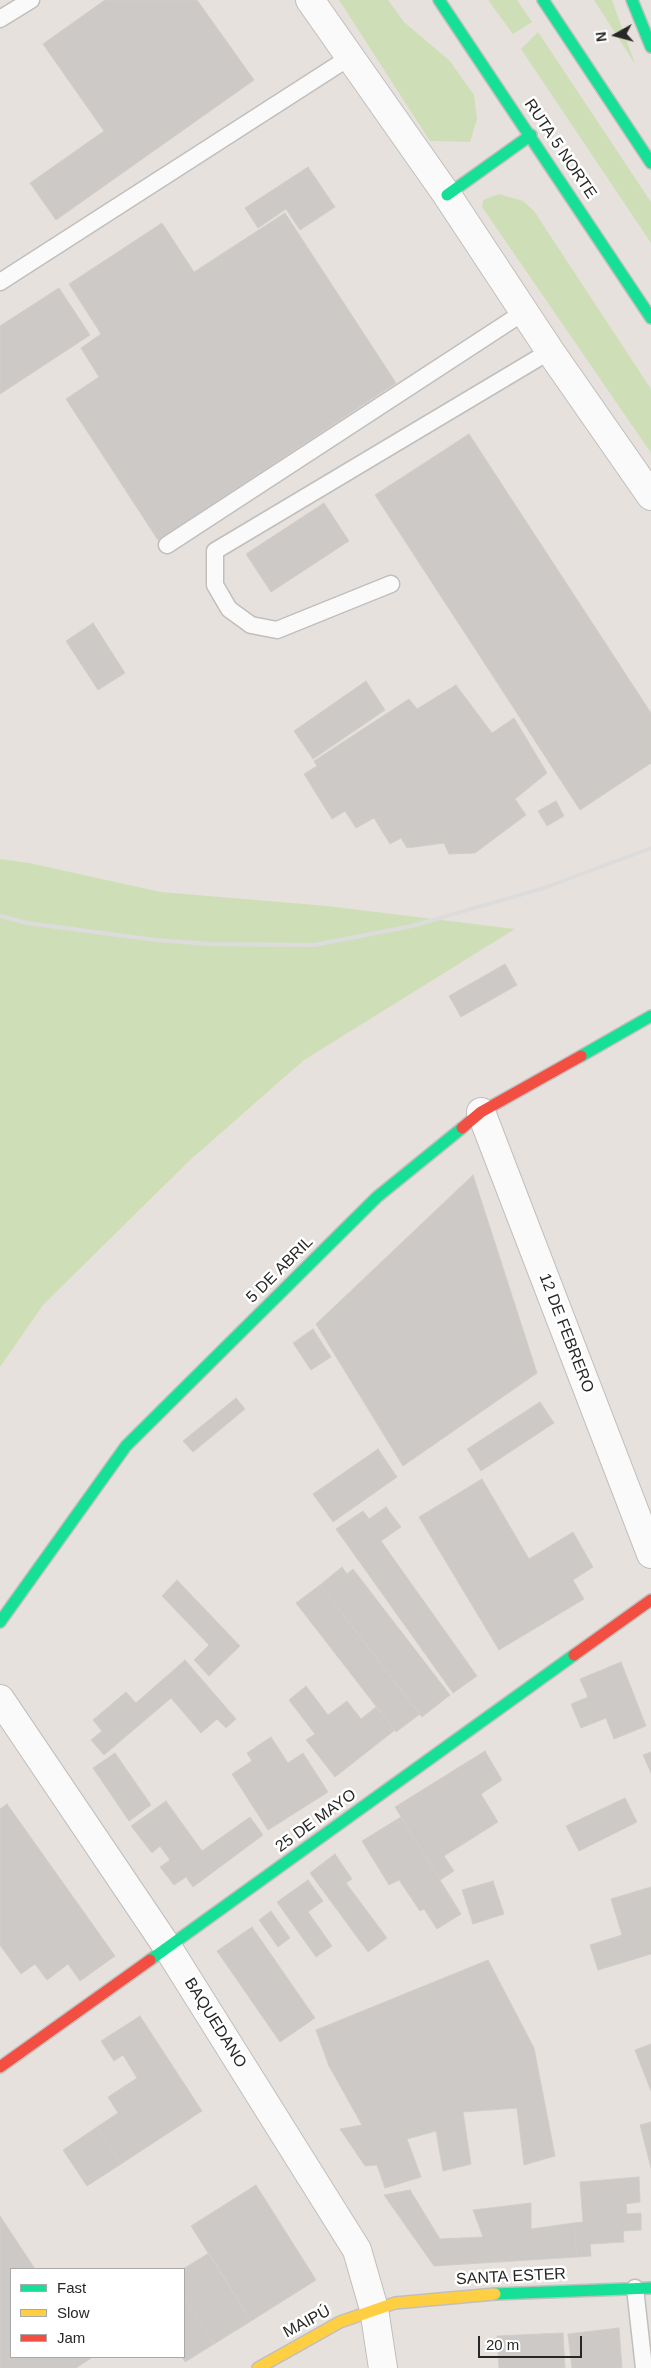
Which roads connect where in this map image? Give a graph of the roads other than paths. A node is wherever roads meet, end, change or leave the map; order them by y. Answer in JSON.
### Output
{"nodes":[{"id":1,"x":31,"y":0,"type":"edge"},
{"id":2,"x":310,"y":0,"type":"edge"},
{"id":3,"x":439,"y":0,"type":"edge"},
{"id":4,"x":543,"y":0,"type":"edge"},
{"id":5,"x":632,"y":0,"type":"edge"},
{"id":6,"x":0,"y":19,"type":"edge"},
{"id":7,"x":651,"y":46,"type":"edge"},
{"id":8,"x":350,"y":57,"type":"junction"},
{"id":9,"x":531,"y":135,"type":"junction"},
{"id":10,"x":651,"y":163,"type":"edge"},
{"id":11,"x":447,"y":195,"type":"junction"},
{"id":12,"x":0,"y":282,"type":"edge"},
{"id":13,"x":524,"y":312,"type":"junction"},
{"id":14,"x":651,"y":318,"type":"edge"},
{"id":15,"x":550,"y":351,"type":"junction"},
{"id":16,"x":651,"y":496,"type":"edge"},
{"id":17,"x":167,"y":545,"type":"dead end"},
{"id":18,"x":391,"y":584,"type":"dead end"},
{"id":19,"x":651,"y":1016,"type":"edge"},
{"id":20,"x":482,"y":1112,"type":"junction"},
{"id":21,"x":651,"y":1554,"type":"edge"},
{"id":22,"x":651,"y":1600,"type":"edge"},
{"id":23,"x":0,"y":1622,"type":"edge"},
{"id":24,"x":0,"y":1699,"type":"edge"},
{"id":25,"x":168,"y":1948,"type":"junction"},
{"id":26,"x":0,"y":2067,"type":"edge"},
{"id":27,"x":643,"y":2288,"type":"edge"},
{"id":28,"x":374,"y":2309,"type":"junction"},
{"id":29,"x":258,"y":2368,"type":"edge"},
{"id":30,"x":383,"y":2368,"type":"edge"},
{"id":31,"x":644,"y":2368,"type":"edge"}],
"edges":[{"from":1,"to":6,"type":"lane"},
{"from":2,"to":8,"type":"street"},
{"from":3,"to":9,"type":"main road","name":"RUTA 5 NORTE"},
{"from":4,"to":10,"type":"main road"},
{"from":5,"to":7,"type":"main road"},
{"from":8,"to":11,"type":"street"},
{"from":8,"to":12,"type":"lane"},
{"from":9,"to":11,"type":"main road"},
{"from":9,"to":14,"type":"main road","name":"RUTA 5 NORTE"},
{"from":11,"to":13,"type":"street"},
{"from":13,"to":15,"type":"street"},
{"from":13,"to":17,"type":"lane"},
{"from":15,"to":16,"type":"street"},
{"from":15,"to":18,"type":"lane"},
{"from":19,"to":20,"type":"main road","name":"5 DE ABRIL"},
{"from":20,"to":21,"type":"street","name":"12 DE FEBRERO"},
{"from":20,"to":23,"type":"main road","name":"5 DE ABRIL"},
{"from":22,"to":25,"type":"main road","name":"25 DE MAYO"},
{"from":24,"to":25,"type":"street","name":"BAQUEDANO"},
{"from":25,"to":26,"type":"main road","name":"25 DE MAYO"},
{"from":25,"to":28,"type":"street","name":"BAQUEDANO"},
{"from":27,"to":28,"type":"main road","name":"SANTA ESTER"},
{"from":27,"to":31,"type":"lane"},
{"from":28,"to":29,"type":"main road","name":"MAIPÚ"},
{"from":28,"to":30,"type":"street","name":"BAQUEDANO"}]}
